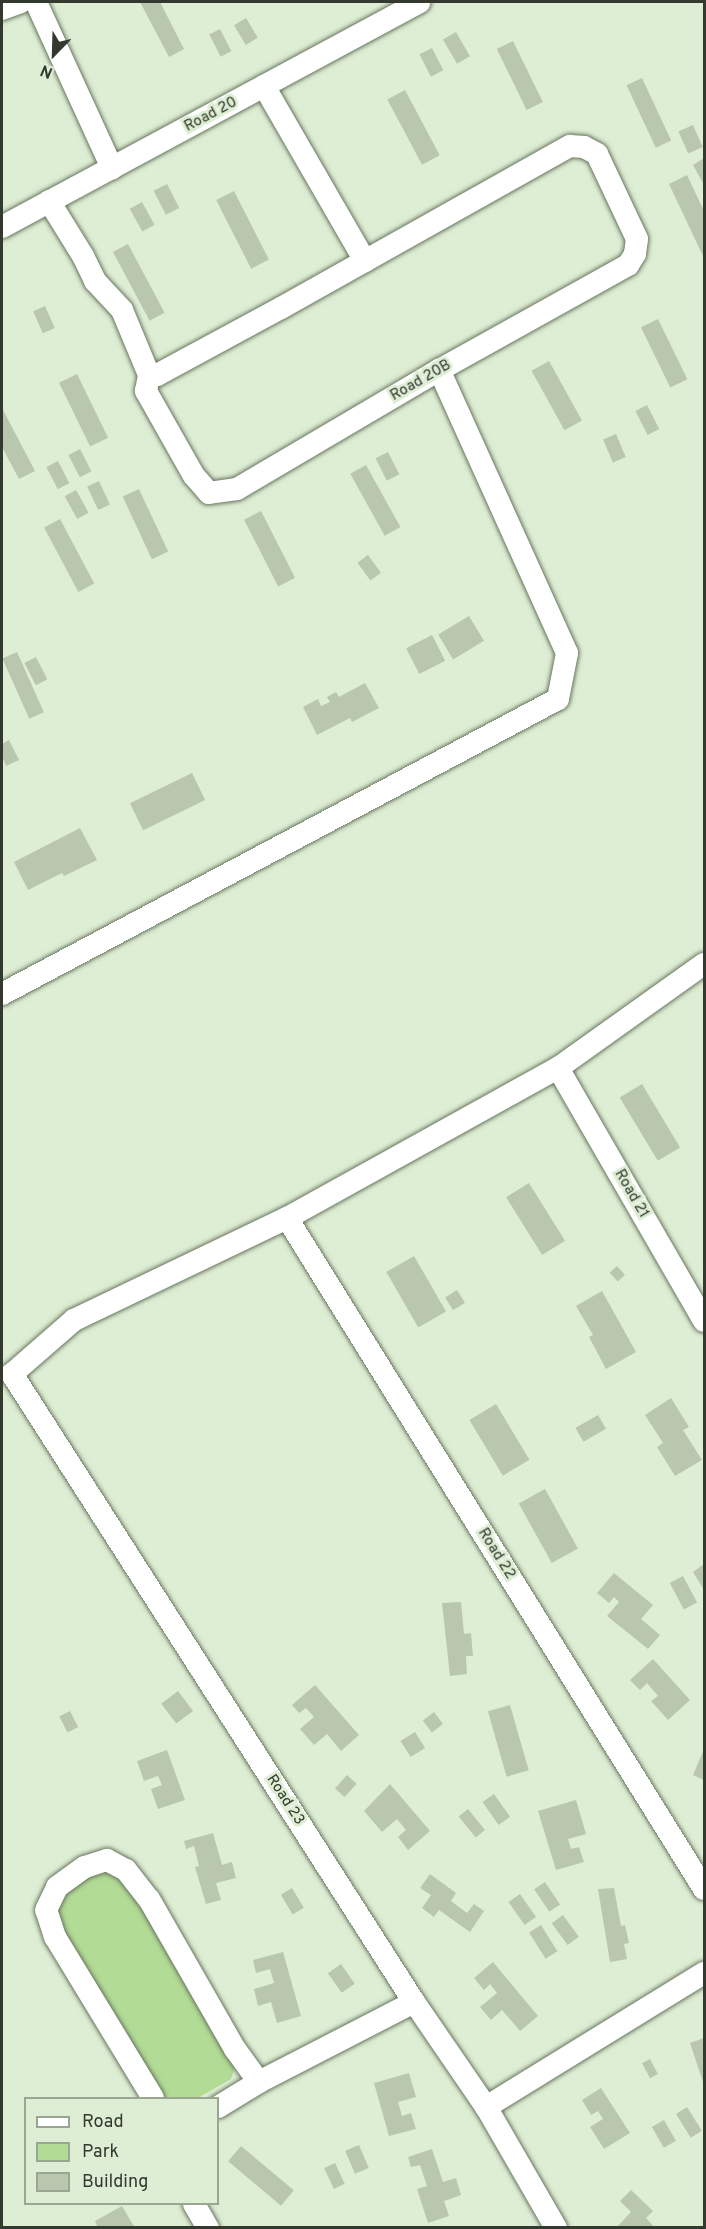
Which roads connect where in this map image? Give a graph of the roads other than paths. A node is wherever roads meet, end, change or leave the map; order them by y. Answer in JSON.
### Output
{"nodes":[{"id":1,"x":21,"y":2,"type":"edge"},
{"id":2,"x":36,"y":2,"type":"edge"},
{"id":3,"x":419,"y":2,"type":"edge"},
{"id":4,"x":2,"y":9,"type":"edge"},
{"id":5,"x":264,"y":86,"type":"junction"},
{"id":6,"x":112,"y":168,"type":"junction"},
{"id":7,"x":49,"y":201,"type":"junction"},
{"id":8,"x":2,"y":227,"type":"edge"},
{"id":9,"x":365,"y":261,"type":"junction"},
{"id":10,"x":439,"y":370,"type":"junction"},
{"id":11,"x":148,"y":375,"type":"junction"},
{"id":12,"x":705,"y":964,"type":"edge"},
{"id":13,"x":2,"y":994,"type":"edge"},
{"id":14,"x":558,"y":1068,"type":"junction"},
{"id":15,"x":287,"y":1218,"type":"junction"},
{"id":16,"x":705,"y":1321,"type":"edge"},
{"id":17,"x":705,"y":1889,"type":"edge"},
{"id":18,"x":705,"y":1973,"type":"edge"},
{"id":19,"x":414,"y":2002,"type":"junction"},
{"id":20,"x":259,"y":2082,"type":"junction"},
{"id":21,"x":152,"y":2097,"type":"edge"},
{"id":22,"x":219,"y":2106,"type":"edge"},
{"id":23,"x":486,"y":2107,"type":"junction"},
{"id":24,"x":195,"y":2205,"type":"edge"},
{"id":25,"x":208,"y":2228,"type":"edge"},
{"id":26,"x":556,"y":2228,"type":"edge"}],
"edges":[{"from":1,"to":4,"type":"street"},
{"from":2,"to":6,"type":"street"},
{"from":3,"to":5,"type":"street","name":"Road 20"},
{"from":5,"to":6,"type":"street","name":"Road 20"},
{"from":5,"to":9,"type":"street"},
{"from":6,"to":7,"type":"street","name":"Road 20"},
{"from":7,"to":8,"type":"street","name":"Road 20"},
{"from":7,"to":11,"type":"street"},
{"from":9,"to":10,"type":"street","name":"Road 20B"},
{"from":9,"to":11,"type":"street","name":"Road 20B"},
{"from":10,"to":11,"type":"street","name":"Road 20B"},
{"from":10,"to":13,"type":"street"},
{"from":12,"to":14,"type":"street"},
{"from":14,"to":15,"type":"street"},
{"from":14,"to":16,"type":"street","name":"Road 21"},
{"from":15,"to":17,"type":"street","name":"Road 22"},
{"from":15,"to":19,"type":"street","name":"Road 23"},
{"from":18,"to":23,"type":"street"},
{"from":19,"to":20,"type":"street"},
{"from":19,"to":23,"type":"street","name":"Road 23"},
{"from":20,"to":21,"type":"street"},
{"from":20,"to":22,"type":"street"},
{"from":23,"to":26,"type":"street","name":"Road 23"},
{"from":24,"to":25,"type":"street"}]}
